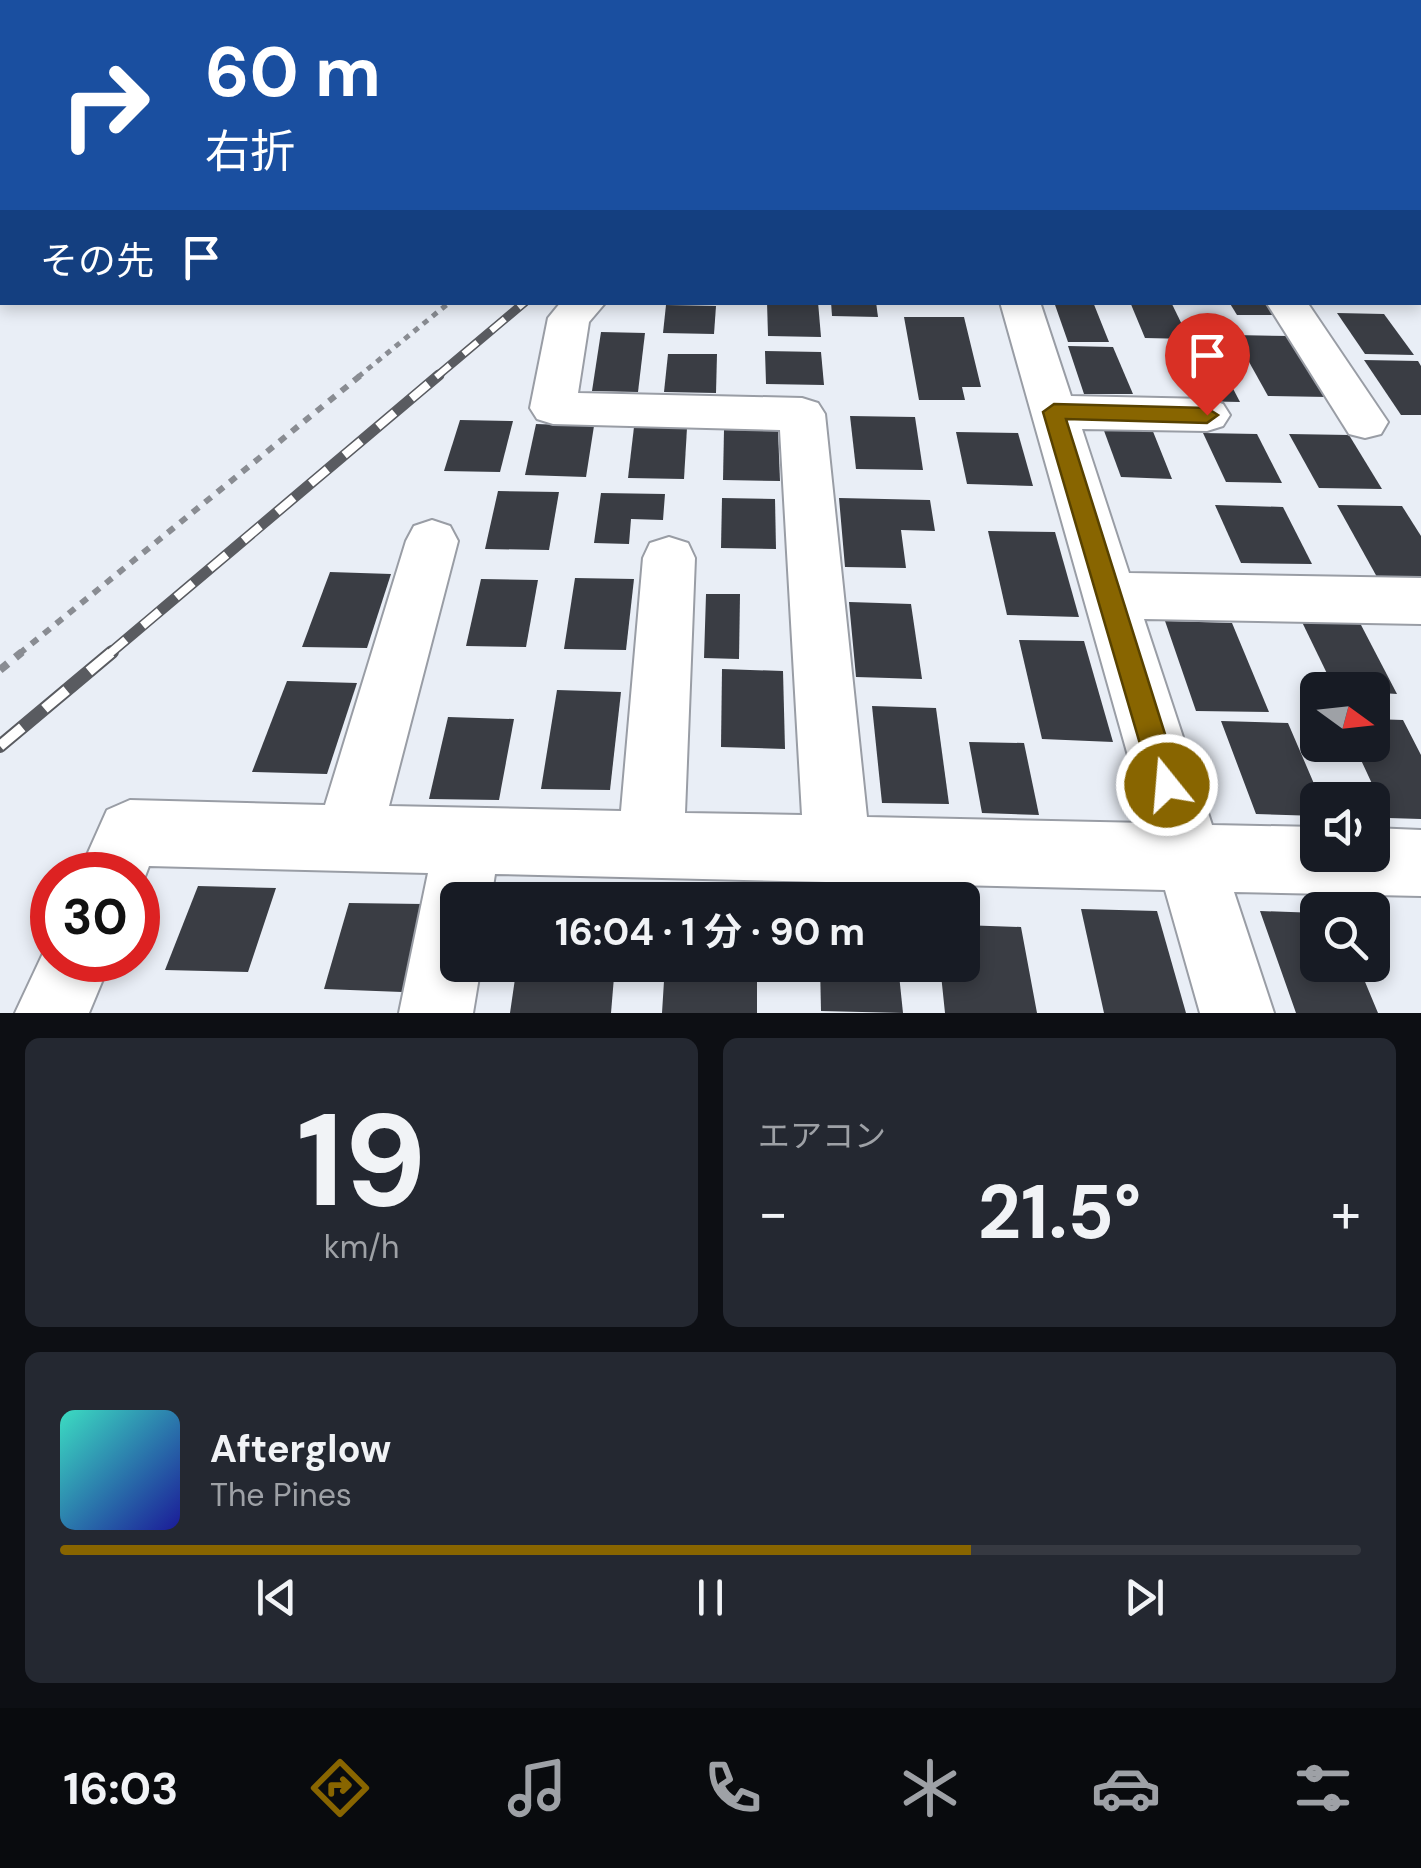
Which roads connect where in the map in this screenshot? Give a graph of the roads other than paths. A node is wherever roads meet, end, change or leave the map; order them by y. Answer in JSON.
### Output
{"nodes":[{"id":1,"x":583,"y":305,"type":"edge"},
{"id":2,"x":1021,"y":305,"type":"edge"},
{"id":3,"x":1288,"y":305,"type":"edge"},
{"id":4,"x":1054,"y":412,"type":"junction"},
{"id":5,"x":1207,"y":415,"type":"dead end"},
{"id":6,"x":1365,"y":422,"type":"dead end"},
{"id":7,"x":432,"y":541,"type":"dead end"},
{"id":8,"x":669,"y":558,"type":"dead end"},
{"id":9,"x":1109,"y":595,"type":"junction"},
{"id":10,"x":1421,"y":601,"type":"edge"},
{"id":11,"x":348,"y":838,"type":"junction"},
{"id":12,"x":467,"y":841,"type":"junction"},
{"id":13,"x":651,"y":846,"type":"junction"},
{"id":14,"x":837,"y":851,"type":"junction"},
{"id":15,"x":122,"y":852,"type":"edge"},
{"id":16,"x":1190,"y":861,"type":"junction"},
{"id":17,"x":1421,"y":864,"type":"edge"},
{"id":18,"x":65,"y":982,"type":"edge"},
{"id":19,"x":52,"y":1013,"type":"edge"},
{"id":20,"x":436,"y":1013,"type":"edge"},
{"id":21,"x":1237,"y":1013,"type":"edge"}],
"edges":[{"from":1,"to":14,"type":"street"},
{"from":2,"to":4,"type":"street"},
{"from":3,"to":6,"type":"street"},
{"from":4,"to":5,"type":"street"},
{"from":4,"to":9,"type":"street"},
{"from":7,"to":11,"type":"street"},
{"from":8,"to":13,"type":"street"},
{"from":9,"to":10,"type":"street"},
{"from":9,"to":16,"type":"street"},
{"from":11,"to":12,"type":"street"},
{"from":11,"to":15,"type":"street"},
{"from":12,"to":13,"type":"street"},
{"from":12,"to":20,"type":"street"},
{"from":13,"to":14,"type":"street"},
{"from":14,"to":16,"type":"street"},
{"from":16,"to":17,"type":"street"},
{"from":16,"to":21,"type":"street"},
{"from":18,"to":19,"type":"street"}]}
